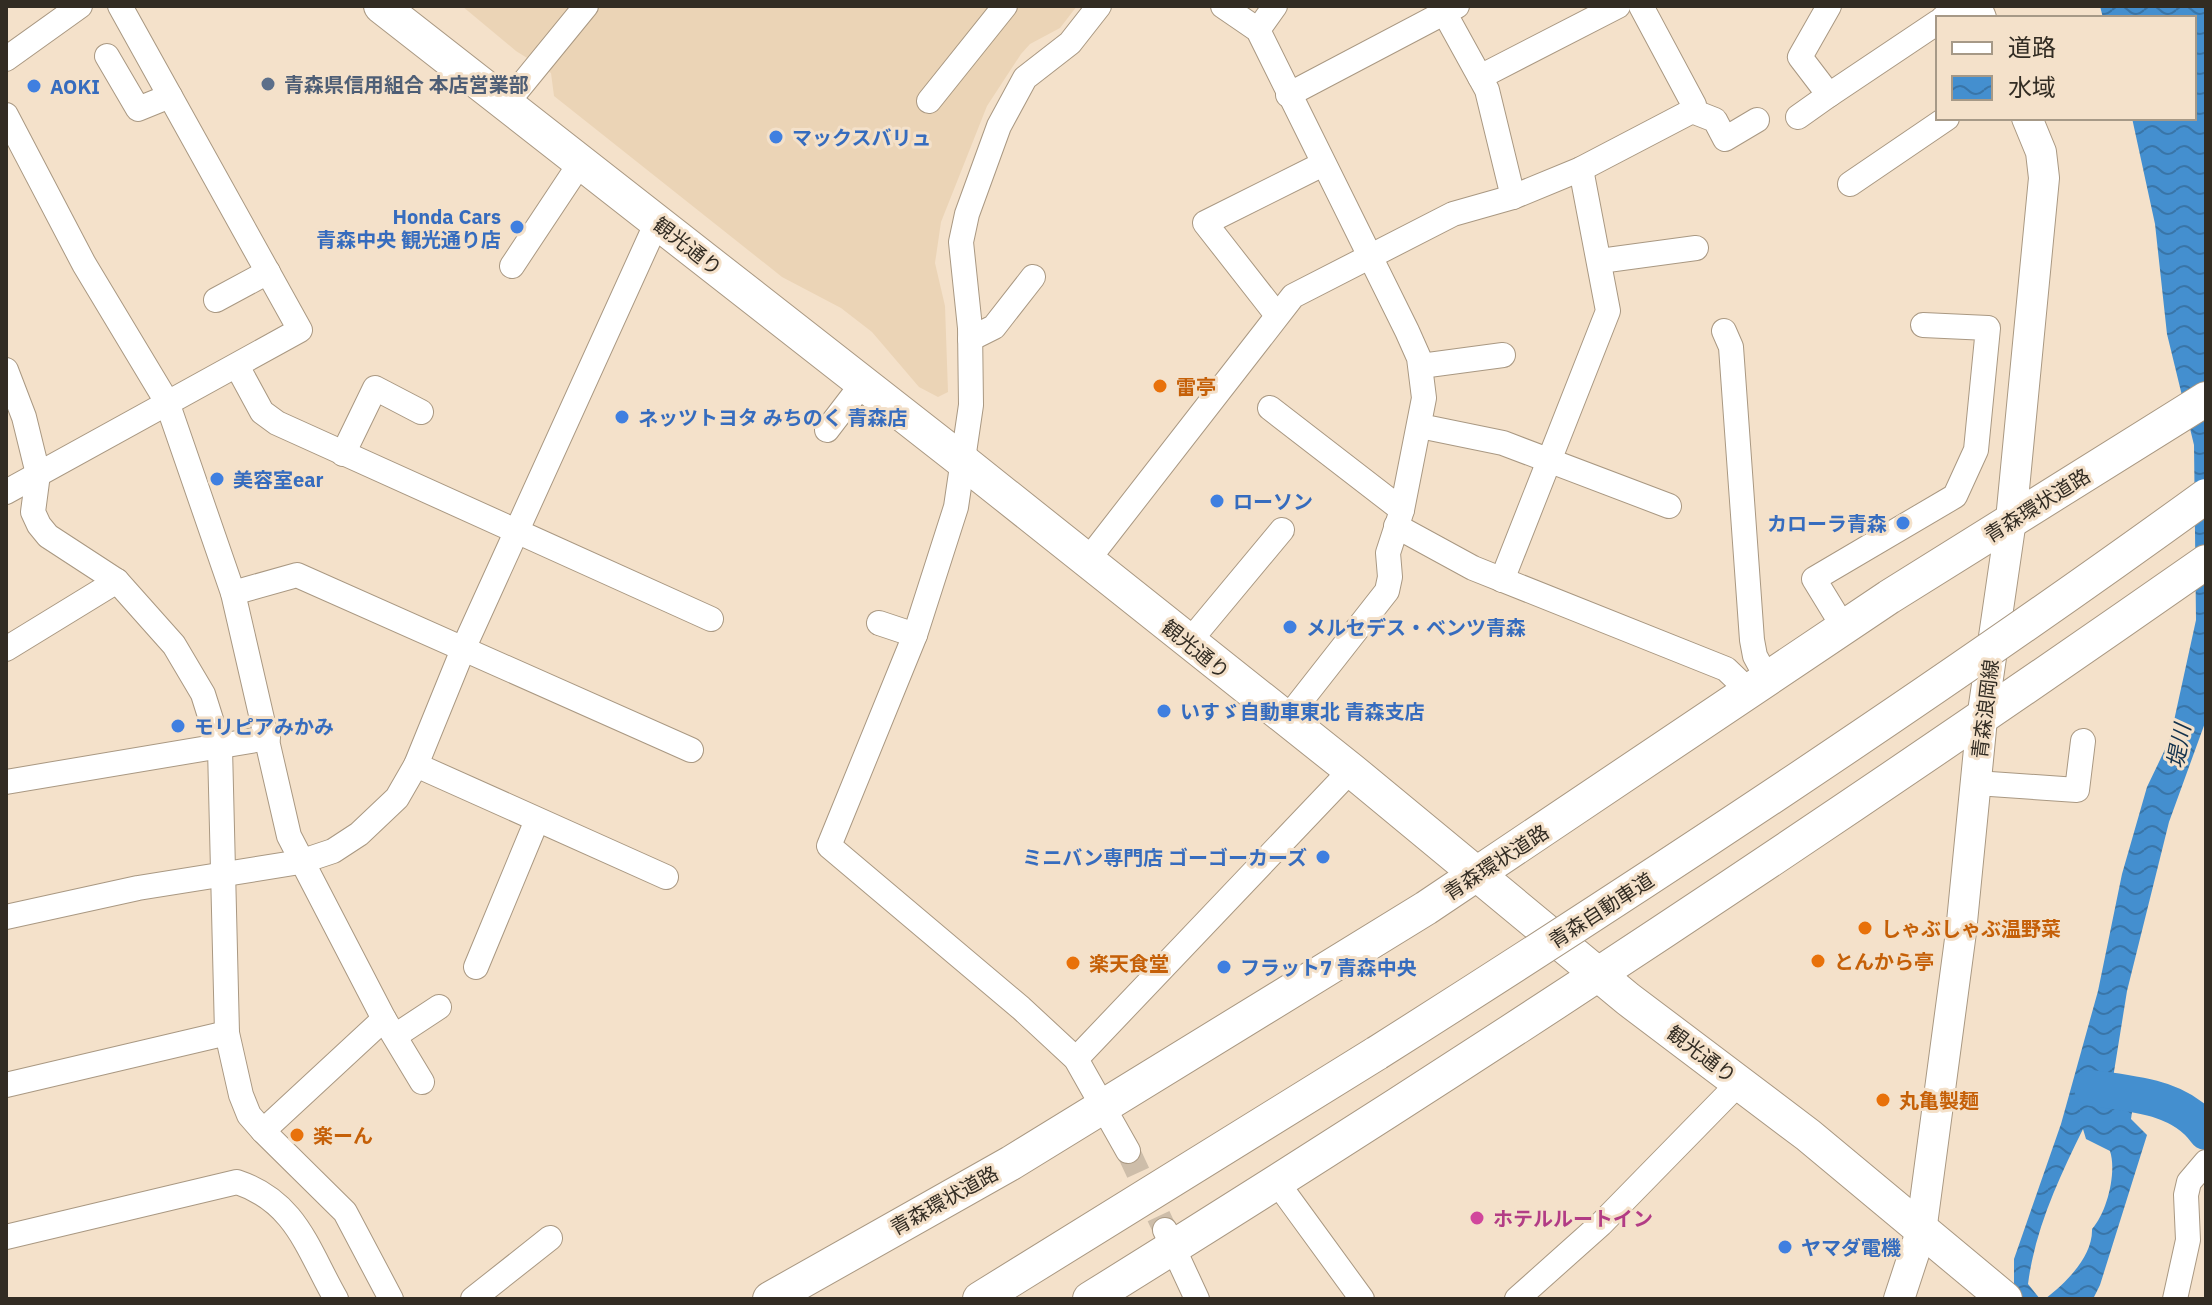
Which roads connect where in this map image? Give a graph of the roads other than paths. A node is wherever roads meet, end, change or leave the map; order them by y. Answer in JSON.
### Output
{"nodes":[{"id":1,"x":80,"y":6,"type":"edge"},
{"id":2,"x":120,"y":6,"type":"edge"},
{"id":3,"x":381,"y":6,"type":"edge"},
{"id":4,"x":586,"y":6,"type":"edge"},
{"id":5,"x":1005,"y":6,"type":"edge"},
{"id":6,"x":1099,"y":6,"type":"edge"},
{"id":7,"x":1223,"y":6,"type":"edge"},
{"id":8,"x":1275,"y":6,"type":"edge"},
{"id":9,"x":1618,"y":6,"type":"edge"},
{"id":10,"x":1641,"y":6,"type":"edge"},
{"id":11,"x":1829,"y":6,"type":"edge"},
{"id":12,"x":1450,"y":9,"type":"edge"},
{"id":13,"x":1936,"y":23,"type":"edge"},
{"id":14,"x":1258,"y":30,"type":"junction"},
{"id":15,"x":107,"y":56,"type":"dead end"},
{"id":16,"x":6,"y":59,"type":"edge"},
{"id":17,"x":1480,"y":77,"type":"junction"},
{"id":18,"x":1288,"y":95,"type":"junction"},
{"id":19,"x":1829,"y":95,"type":"junction"},
{"id":20,"x":170,"y":96,"type":"junction"},
{"id":21,"x":929,"y":101,"type":"dead end"},
{"id":22,"x":506,"y":104,"type":"junction"},
{"id":23,"x":1692,"y":111,"type":"junction"},
{"id":24,"x":6,"y":115,"type":"edge"},
{"id":25,"x":1798,"y":117,"type":"dead end"},
{"id":26,"x":1757,"y":120,"type":"dead end"},
{"id":27,"x":1944,"y":120,"type":"edge"},
{"id":28,"x":2028,"y":120,"type":"edge"},
{"id":29,"x":581,"y":162,"type":"junction"},
{"id":30,"x":1323,"y":164,"type":"junction"},
{"id":31,"x":1581,"y":169,"type":"junction"},
{"id":32,"x":1850,"y":184,"type":"dead end"},
{"id":33,"x":1513,"y":197,"type":"junction"},
{"id":34,"x":657,"y":222,"type":"junction"},
{"id":35,"x":1696,"y":248,"type":"dead end"},
{"id":36,"x":1370,"y":257,"type":"junction"},
{"id":37,"x":1600,"y":261,"type":"junction"},
{"id":38,"x":512,"y":266,"type":"dead end"},
{"id":39,"x":268,"y":272,"type":"junction"},
{"id":40,"x":1033,"y":277,"type":"dead end"},
{"id":41,"x":216,"y":300,"type":"dead end"},
{"id":42,"x":1277,"y":315,"type":"junction"},
{"id":43,"x":1923,"y":325,"type":"dead end"},
{"id":44,"x":1724,"y":331,"type":"dead end"},
{"id":45,"x":970,"y":339,"type":"junction"},
{"id":46,"x":1503,"y":355,"type":"dead end"},
{"id":47,"x":237,"y":366,"type":"junction"},
{"id":48,"x":1421,"y":366,"type":"junction"},
{"id":49,"x":6,"y":370,"type":"edge"},
{"id":50,"x":863,"y":383,"type":"junction"},
{"id":51,"x":2206,"y":399,"type":"edge"},
{"id":52,"x":167,"y":402,"type":"junction"},
{"id":53,"x":1270,"y":408,"type":"dead end"},
{"id":54,"x":421,"y":412,"type":"dead end"},
{"id":55,"x":1420,"y":426,"type":"junction"},
{"id":56,"x":827,"y":430,"type":"dead end"},
{"id":57,"x":343,"y":454,"type":"junction"},
{"id":58,"x":1551,"y":460,"type":"junction"},
{"id":59,"x":965,"y":463,"type":"junction"},
{"id":60,"x":38,"y":474,"type":"junction"},
{"id":61,"x":6,"y":492,"type":"edge"},
{"id":62,"x":2206,"y":496,"type":"edge"},
{"id":63,"x":1669,"y":506,"type":"dead end"},
{"id":64,"x":1399,"y":518,"type":"junction"},
{"id":65,"x":2011,"y":520,"type":"junction"},
{"id":66,"x":1282,"y":530,"type":"dead end"},
{"id":67,"x":517,"y":531,"type":"junction"},
{"id":68,"x":1087,"y":561,"type":"junction"},
{"id":69,"x":2206,"y":562,"type":"edge"},
{"id":70,"x":1502,"y":580,"type":"junction"},
{"id":71,"x":117,"y":581,"type":"junction"},
{"id":72,"x":233,"y":593,"type":"junction"},
{"id":73,"x":711,"y":619,"type":"dead end"},
{"id":74,"x":879,"y":623,"type":"dead end"},
{"id":75,"x":1844,"y":628,"type":"junction"},
{"id":76,"x":915,"y":635,"type":"junction"},
{"id":77,"x":1188,"y":643,"type":"junction"},
{"id":78,"x":464,"y":647,"type":"junction"},
{"id":79,"x":6,"y":649,"type":"edge"},
{"id":80,"x":1759,"y":686,"type":"junction"},
{"id":81,"x":1982,"y":719,"type":"junction"},
{"id":82,"x":1285,"y":721,"type":"junction"},
{"id":83,"x":268,"y":738,"type":"junction"},
{"id":84,"x":2083,"y":741,"type":"dead end"},
{"id":85,"x":220,"y":748,"type":"junction"},
{"id":86,"x":691,"y":750,"type":"dead end"},
{"id":87,"x":416,"y":765,"type":"junction"},
{"id":88,"x":1351,"y":770,"type":"junction"},
{"id":89,"x":6,"y":782,"type":"edge"},
{"id":90,"x":1976,"y":783,"type":"junction"},
{"id":91,"x":537,"y":820,"type":"junction"},
{"id":92,"x":300,"y":862,"type":"junction"},
{"id":93,"x":226,"y":873,"type":"junction"},
{"id":94,"x":1476,"y":876,"type":"junction"},
{"id":95,"x":666,"y":877,"type":"dead end"},
{"id":96,"x":6,"y":917,"type":"edge"},
{"id":97,"x":476,"y":967,"type":"dead end"},
{"id":98,"x":1596,"y":973,"type":"junction"},
{"id":99,"x":439,"y":1007,"type":"dead end"},
{"id":100,"x":389,"y":1027,"type":"junction"},
{"id":101,"x":227,"y":1033,"type":"junction"},
{"id":102,"x":1076,"y":1059,"type":"junction"},
{"id":103,"x":422,"y":1082,"type":"dead end"},
{"id":104,"x":1739,"y":1083,"type":"junction"},
{"id":105,"x":6,"y":1085,"type":"edge"},
{"id":106,"x":1103,"y":1106,"type":"junction"},
{"id":107,"x":263,"y":1131,"type":"junction"},
{"id":108,"x":1128,"y":1151,"type":"tunnel mouth"},
{"id":109,"x":2202,"y":1166,"type":"edge"},
{"id":110,"x":1276,"y":1181,"type":"junction"},
{"id":111,"x":1921,"y":1232,"type":"junction"},
{"id":112,"x":6,"y":1237,"type":"edge"},
{"id":113,"x":550,"y":1238,"type":"dead end"},
{"id":114,"x":1170,"y":1239,"type":"junction"},
{"id":115,"x":1992,"y":1290,"type":"edge"},
{"id":116,"x":1199,"y":1297,"type":"edge"},
{"id":117,"x":336,"y":1299,"type":"edge"},
{"id":118,"x":391,"y":1299,"type":"edge"},
{"id":119,"x":473,"y":1299,"type":"edge"},
{"id":120,"x":770,"y":1299,"type":"edge"},
{"id":121,"x":980,"y":1299,"type":"edge"},
{"id":122,"x":1090,"y":1299,"type":"edge"},
{"id":123,"x":1362,"y":1299,"type":"edge"},
{"id":124,"x":1517,"y":1299,"type":"edge"},
{"id":125,"x":1899,"y":1299,"type":"edge"},
{"id":126,"x":2175,"y":1299,"type":"edge"}],
"edges":[{"from":1,"to":16,"type":"street"},
{"from":2,"to":20,"type":"street"},
{"from":3,"to":22,"type":"highway","name":"観光通り"},
{"from":4,"to":22,"type":"street"},
{"from":5,"to":21,"type":"street"},
{"from":6,"to":45,"type":"street"},
{"from":7,"to":14,"type":"street"},
{"from":8,"to":14,"type":"street"},
{"from":9,"to":17,"type":"street"},
{"from":10,"to":23,"type":"street"},
{"from":11,"to":19,"type":"street"},
{"from":12,"to":17,"type":"street"},
{"from":12,"to":18,"type":"street"},
{"from":13,"to":19,"type":"street"},
{"from":14,"to":18,"type":"street"},
{"from":15,"to":20,"type":"street"},
{"from":17,"to":33,"type":"street"},
{"from":18,"to":30,"type":"street"},
{"from":19,"to":25,"type":"street"},
{"from":20,"to":39,"type":"street"},
{"from":22,"to":29,"type":"highway","name":"観光通り"},
{"from":23,"to":26,"type":"street"},
{"from":23,"to":31,"type":"street"},
{"from":24,"to":52,"type":"street"},
{"from":27,"to":32,"type":"street"},
{"from":28,"to":65,"type":"main road","name":"青森浪岡線"},
{"from":29,"to":34,"type":"highway","name":"観光通り"},
{"from":29,"to":38,"type":"street"},
{"from":30,"to":36,"type":"street"},
{"from":30,"to":42,"type":"street"},
{"from":31,"to":33,"type":"street"},
{"from":31,"to":37,"type":"street"},
{"from":33,"to":36,"type":"street"},
{"from":34,"to":50,"type":"highway","name":"観光通り"},
{"from":34,"to":67,"type":"street"},
{"from":35,"to":37,"type":"street"},
{"from":36,"to":42,"type":"street"},
{"from":36,"to":48,"type":"street"},
{"from":37,"to":58,"type":"street"},
{"from":39,"to":41,"type":"street"},
{"from":39,"to":47,"type":"street"},
{"from":40,"to":45,"type":"street"},
{"from":42,"to":68,"type":"street"},
{"from":43,"to":75,"type":"street"},
{"from":44,"to":80,"type":"street"},
{"from":45,"to":59,"type":"street"},
{"from":46,"to":48,"type":"street"},
{"from":47,"to":52,"type":"street"},
{"from":47,"to":57,"type":"street"},
{"from":48,"to":55,"type":"street"},
{"from":49,"to":60,"type":"street"},
{"from":50,"to":56,"type":"street"},
{"from":50,"to":59,"type":"highway","name":"観光通り"},
{"from":51,"to":65,"type":"highway","name":"青森環状道路"},
{"from":52,"to":60,"type":"street"},
{"from":52,"to":72,"type":"street"},
{"from":53,"to":64,"type":"street"},
{"from":54,"to":57,"type":"street"},
{"from":55,"to":58,"type":"street"},
{"from":55,"to":64,"type":"street"},
{"from":57,"to":67,"type":"street"},
{"from":58,"to":63,"type":"street"},
{"from":58,"to":70,"type":"street"},
{"from":59,"to":68,"type":"highway","name":"観光通り"},
{"from":59,"to":76,"type":"street"},
{"from":60,"to":61,"type":"street"},
{"from":60,"to":71,"type":"street"},
{"from":62,"to":121,"type":"highway","name":"青森自動車道","bridge":true},
{"from":64,"to":70,"type":"street"},
{"from":64,"to":82,"type":"street"},
{"from":65,"to":75,"type":"highway","name":"青森環状道路"},
{"from":65,"to":81,"type":"main road","name":"青森浪岡線"},
{"from":66,"to":77,"type":"street"},
{"from":67,"to":73,"type":"street"},
{"from":67,"to":78,"type":"street"},
{"from":68,"to":77,"type":"highway","name":"観光通り"},
{"from":69,"to":81,"type":"highway"},
{"from":70,"to":80,"type":"street"},
{"from":71,"to":79,"type":"street"},
{"from":71,"to":85,"type":"street"},
{"from":72,"to":78,"type":"street"},
{"from":72,"to":83,"type":"street"},
{"from":74,"to":76,"type":"street"},
{"from":75,"to":80,"type":"highway","name":"青森環状道路"},
{"from":76,"to":102,"type":"street"},
{"from":77,"to":82,"type":"highway","name":"観光通り"},
{"from":78,"to":86,"type":"street"},
{"from":78,"to":87,"type":"street"},
{"from":80,"to":94,"type":"highway","name":"青森環状道路"},
{"from":81,"to":90,"type":"main road","name":"青森浪岡線"},
{"from":81,"to":98,"type":"highway"},
{"from":82,"to":88,"type":"highway","name":"観光通り"},
{"from":83,"to":85,"type":"street"},
{"from":83,"to":92,"type":"street"},
{"from":84,"to":90,"type":"street"},
{"from":85,"to":89,"type":"street"},
{"from":85,"to":93,"type":"street"},
{"from":87,"to":91,"type":"street"},
{"from":87,"to":92,"type":"street"},
{"from":88,"to":94,"type":"highway","name":"観光通り"},
{"from":88,"to":102,"type":"street"},
{"from":90,"to":111,"type":"main road","name":"青森浪岡線"},
{"from":91,"to":95,"type":"street"},
{"from":91,"to":97,"type":"street"},
{"from":92,"to":93,"type":"street"},
{"from":92,"to":100,"type":"street"},
{"from":93,"to":96,"type":"street"},
{"from":93,"to":101,"type":"street"},
{"from":94,"to":98,"type":"highway","name":"観光通り"},
{"from":94,"to":106,"type":"highway","name":"青森環状道路"},
{"from":98,"to":104,"type":"highway","name":"観光通り"},
{"from":98,"to":110,"type":"highway"},
{"from":99,"to":100,"type":"street"},
{"from":100,"to":103,"type":"street"},
{"from":100,"to":107,"type":"street"},
{"from":101,"to":105,"type":"street"},
{"from":101,"to":107,"type":"street"},
{"from":102,"to":106,"type":"street"},
{"from":104,"to":111,"type":"highway","name":"観光通り"},
{"from":104,"to":124,"type":"street"},
{"from":106,"to":108,"type":"street"},
{"from":106,"to":120,"type":"highway","name":"青森環状道路"},
{"from":107,"to":118,"type":"street"},
{"from":109,"to":126,"type":"street"},
{"from":110,"to":114,"type":"highway"},
{"from":110,"to":123,"type":"street"},
{"from":111,"to":115,"type":"highway","name":"観光通り"},
{"from":111,"to":125,"type":"main road","name":"青森浪岡線"},
{"from":112,"to":117,"type":"street"},
{"from":113,"to":119,"type":"street"},
{"from":114,"to":116,"type":"street"},
{"from":114,"to":122,"type":"highway"}]}
